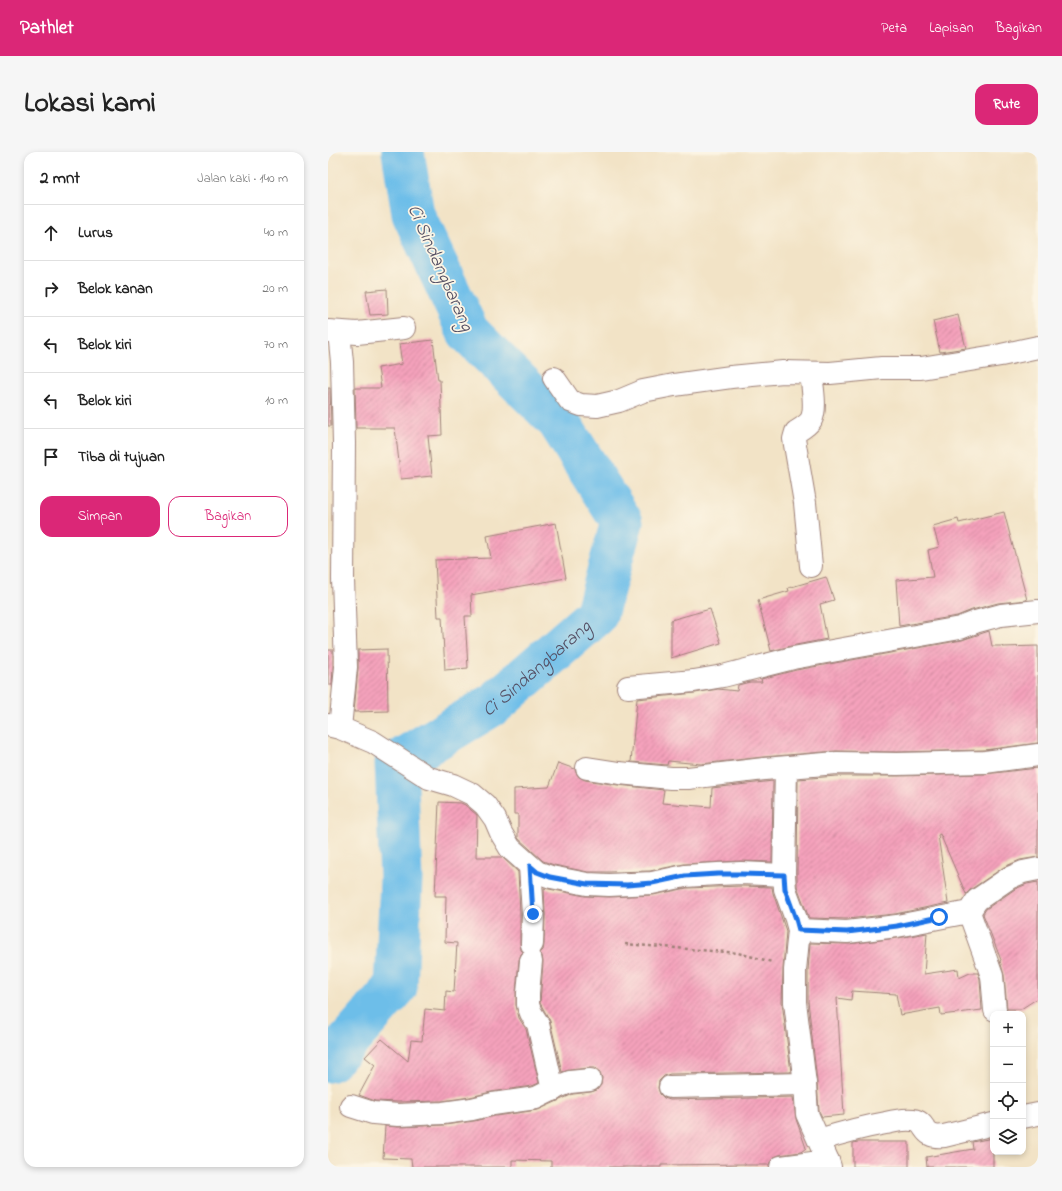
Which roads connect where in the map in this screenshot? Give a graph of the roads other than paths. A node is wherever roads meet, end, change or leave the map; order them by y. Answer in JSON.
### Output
{"nodes":[{"id":1,"x":404,"y":328,"type":"dead end"},
{"id":2,"x":334,"y":331,"type":"edge"},
{"id":3,"x":1038,"y":347,"type":"edge"},
{"id":4,"x":811,"y":373,"type":"junction"},
{"id":5,"x":554,"y":378,"type":"dead end"},
{"id":6,"x":336,"y":444,"type":"edge"},
{"id":7,"x":810,"y":566,"type":"dead end"},
{"id":8,"x":1038,"y":611,"type":"edge"},
{"id":9,"x":628,"y":687,"type":"dead end"},
{"id":10,"x":334,"y":726,"type":"edge"},
{"id":11,"x":1038,"y":755,"type":"edge"},
{"id":12,"x":587,"y":768,"type":"dead end"},
{"id":13,"x":786,"y":768,"type":"junction"},
{"id":14,"x":530,"y":866,"type":"junction"},
{"id":15,"x":1038,"y":869,"type":"edge"},
{"id":16,"x":784,"y":875,"type":"junction"},
{"id":17,"x":970,"y":912,"type":"junction"},
{"id":18,"x":799,"y":930,"type":"junction"},
{"id":19,"x":995,"y":1010,"type":"dead end"},
{"id":20,"x":590,"y":1080,"type":"dead end"},
{"id":21,"x":805,"y":1084,"type":"junction"},
{"id":22,"x":670,"y":1087,"type":"dead end"},
{"id":23,"x":553,"y":1090,"type":"junction"},
{"id":24,"x":351,"y":1106,"type":"dead end"},
{"id":25,"x":1038,"y":1114,"type":"edge"},
{"id":26,"x":1026,"y":1116,"type":"edge"},
{"id":27,"x":990,"y":1125,"type":"edge"},
{"id":28,"x":819,"y":1140,"type":"junction"},
{"id":29,"x":829,"y":1164,"type":"edge"},
{"id":30,"x":781,"y":1167,"type":"edge"}],
"edges":[{"from":1,"to":2,"type":"street"},
{"from":2,"to":6,"type":"street"},
{"from":3,"to":4,"type":"street"},
{"from":4,"to":5,"type":"street"},
{"from":4,"to":7,"type":"street"},
{"from":6,"to":10,"type":"street"},
{"from":8,"to":9,"type":"street"},
{"from":10,"to":14,"type":"street"},
{"from":11,"to":13,"type":"street"},
{"from":12,"to":13,"type":"street"},
{"from":13,"to":16,"type":"street"},
{"from":14,"to":16,"type":"street"},
{"from":14,"to":23,"type":"street"},
{"from":15,"to":17,"type":"street"},
{"from":16,"to":18,"type":"street"},
{"from":17,"to":18,"type":"street"},
{"from":17,"to":19,"type":"street"},
{"from":18,"to":21,"type":"street"},
{"from":20,"to":23,"type":"street"},
{"from":21,"to":22,"type":"street"},
{"from":21,"to":28,"type":"street"},
{"from":23,"to":24,"type":"street"},
{"from":25,"to":26,"type":"street"},
{"from":27,"to":28,"type":"street"},
{"from":28,"to":29,"type":"street"},
{"from":29,"to":30,"type":"street"}]}
